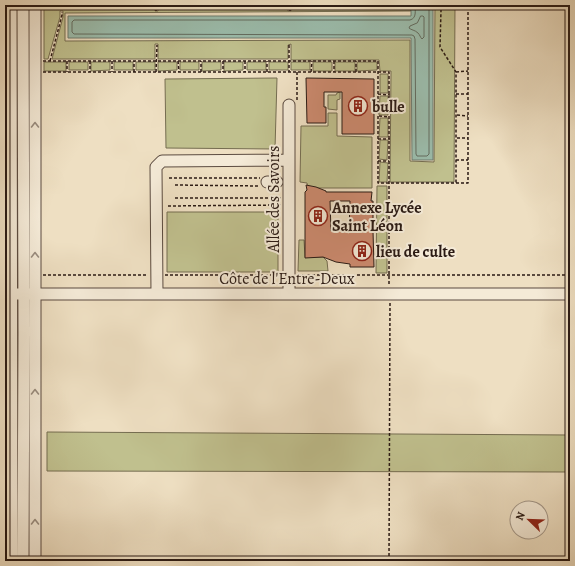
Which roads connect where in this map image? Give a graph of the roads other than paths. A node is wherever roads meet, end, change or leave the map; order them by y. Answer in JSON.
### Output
{"nodes":[{"id":1,"x":11,"y":5,"type":"edge"},
{"id":2,"x":23,"y":5,"type":"edge"},
{"id":3,"x":35,"y":5,"type":"edge"},
{"id":4,"x":289,"y":105,"type":"dead end"},
{"id":5,"x":289,"y":160,"type":"junction"},
{"id":6,"x":8,"y":294,"type":"edge"},
{"id":7,"x":29,"y":294,"type":"junction"},
{"id":8,"x":157,"y":294,"type":"junction"},
{"id":9,"x":289,"y":294,"type":"junction"},
{"id":10,"x":570,"y":294,"type":"edge"},
{"id":11,"x":12,"y":561,"type":"edge"},
{"id":12,"x":23,"y":561,"type":"edge"},
{"id":13,"x":35,"y":561,"type":"edge"}],
"edges":[{"from":1,"to":6,"type":"street"},
{"from":2,"to":7,"type":"street"},
{"from":7,"to":3,"type":"street","one_way":true},
{"from":4,"to":5,"type":"street","name":"Allée des Savoirs"},
{"from":5,"to":8,"type":"street"},
{"from":5,"to":9,"type":"street","name":"Allée des Savoirs"},
{"from":6,"to":7,"type":"street","name":"Côte de l'Entre-Deux"},
{"from":6,"to":11,"type":"street"},
{"from":7,"to":8,"type":"street","name":"Côte de l'Entre-Deux"},
{"from":7,"to":12,"type":"street"},
{"from":13,"to":7,"type":"street","one_way":true},
{"from":8,"to":9,"type":"street","name":"Côte de l'Entre-Deux"},
{"from":9,"to":10,"type":"street","name":"Côte de l'Entre-Deux"}]}
